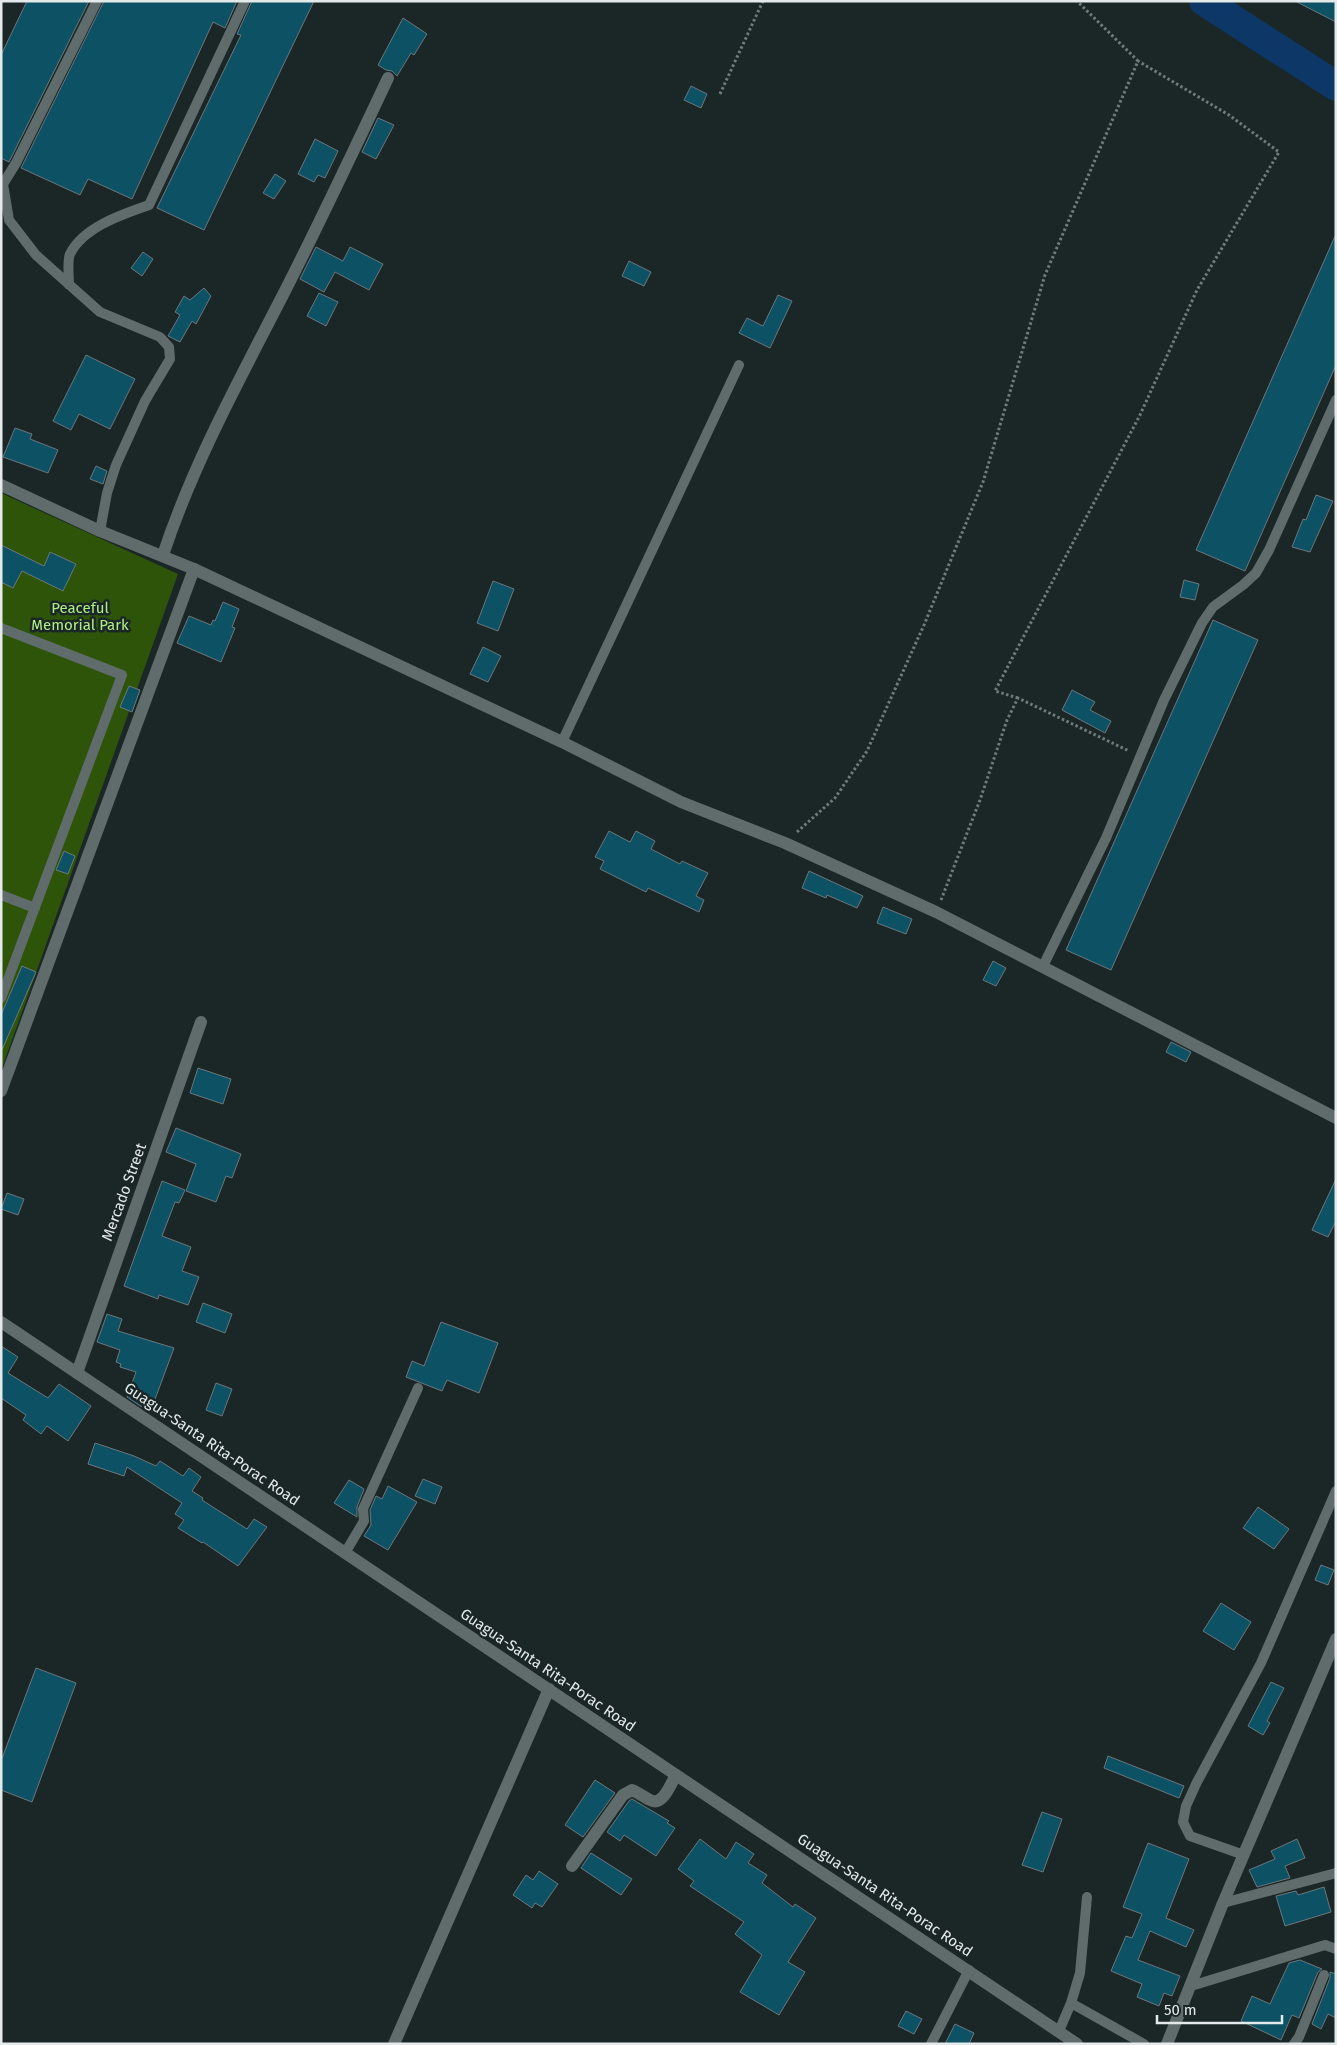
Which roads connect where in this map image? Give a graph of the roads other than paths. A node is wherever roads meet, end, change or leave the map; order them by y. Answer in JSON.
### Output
{"nodes":[{"id":1,"x":97,"y":1,"type":"edge"},
{"id":2,"x":245,"y":1,"type":"edge"},
{"id":3,"x":388,"y":78,"type":"dead end"},
{"id":4,"x":69,"y":285,"type":"junction"},
{"id":5,"x":739,"y":365,"type":"dead end"},
{"id":6,"x":1336,"y":400,"type":"edge"},
{"id":7,"x":1,"y":485,"type":"edge"},
{"id":8,"x":100,"y":531,"type":"junction"},
{"id":9,"x":163,"y":556,"type":"junction"},
{"id":10,"x":194,"y":569,"type":"junction"},
{"id":11,"x":1,"y":628,"type":"edge"},
{"id":12,"x":562,"y":742,"type":"junction"},
{"id":13,"x":1,"y":896,"type":"edge"},
{"id":14,"x":35,"y":908,"type":"junction"},
{"id":15,"x":1043,"y":966,"type":"junction"},
{"id":16,"x":1,"y":998,"type":"edge"},
{"id":17,"x":201,"y":1022,"type":"dead end"},
{"id":18,"x":1,"y":1091,"type":"edge"},
{"id":19,"x":1336,"y":1118,"type":"edge"},
{"id":20,"x":1,"y":1322,"type":"edge"},
{"id":21,"x":77,"y":1373,"type":"junction"},
{"id":22,"x":418,"y":1388,"type":"dead end"},
{"id":23,"x":1336,"y":1491,"type":"edge"},
{"id":24,"x":345,"y":1553,"type":"junction"},
{"id":25,"x":1336,"y":1639,"type":"edge"},
{"id":26,"x":549,"y":1689,"type":"junction"},
{"id":27,"x":676,"y":1775,"type":"junction"},
{"id":28,"x":1244,"y":1854,"type":"junction"},
{"id":29,"x":572,"y":1866,"type":"dead end"},
{"id":30,"x":1336,"y":1874,"type":"edge"},
{"id":31,"x":1087,"y":1897,"type":"dead end"},
{"id":32,"x":1223,"y":1903,"type":"junction"},
{"id":33,"x":1336,"y":1949,"type":"edge"},
{"id":34,"x":969,"y":1970,"type":"junction"},
{"id":35,"x":1324,"y":1975,"type":"dead end"},
{"id":36,"x":1191,"y":1986,"type":"junction"},
{"id":37,"x":1071,"y":2003,"type":"junction"},
{"id":38,"x":1066,"y":2039,"type":"edge"},
{"id":39,"x":394,"y":2044,"type":"edge"},
{"id":40,"x":932,"y":2044,"type":"edge"},
{"id":41,"x":1144,"y":2044,"type":"edge"},
{"id":42,"x":1167,"y":2044,"type":"edge"},
{"id":43,"x":1294,"y":2044,"type":"edge"}],
"edges":[{"from":1,"to":4,"type":"lane"},
{"from":2,"to":4,"type":"lane"},
{"from":3,"to":9,"type":"street"},
{"from":4,"to":8,"type":"lane"},
{"from":5,"to":12,"type":"lane"},
{"from":6,"to":15,"type":"lane"},
{"from":7,"to":8,"type":"street"},
{"from":8,"to":9,"type":"street"},
{"from":9,"to":10,"type":"street"},
{"from":10,"to":12,"type":"street"},
{"from":10,"to":18,"type":"street"},
{"from":11,"to":14,"type":"lane"},
{"from":12,"to":15,"type":"street"},
{"from":13,"to":14,"type":"lane"},
{"from":14,"to":16,"type":"lane"},
{"from":15,"to":19,"type":"street"},
{"from":17,"to":21,"type":"street","name":"Mercado Street"},
{"from":20,"to":21,"type":"street","name":"Guagua-Santa Rita-Porac Road"},
{"from":21,"to":24,"type":"street","name":"Guagua-Santa Rita-Porac Road"},
{"from":22,"to":24,"type":"lane"},
{"from":23,"to":28,"type":"lane"},
{"from":24,"to":26,"type":"street","name":"Guagua-Santa Rita-Porac Road"},
{"from":25,"to":28,"type":"street"},
{"from":26,"to":27,"type":"street","name":"Guagua-Santa Rita-Porac Road"},
{"from":26,"to":39,"type":"street"},
{"from":27,"to":29,"type":"street"},
{"from":27,"to":34,"type":"street","name":"Guagua-Santa Rita-Porac Road"},
{"from":28,"to":32,"type":"street"},
{"from":30,"to":32,"type":"lane"},
{"from":31,"to":37,"type":"lane"},
{"from":32,"to":36,"type":"street"},
{"from":33,"to":36,"type":"lane"},
{"from":34,"to":38,"type":"street","name":"Guagua-Santa Rita-Porac Road"},
{"from":34,"to":40,"type":"lane"},
{"from":35,"to":43,"type":"lane"},
{"from":36,"to":42,"type":"street"},
{"from":37,"to":38,"type":"lane"},
{"from":37,"to":41,"type":"lane"}]}
